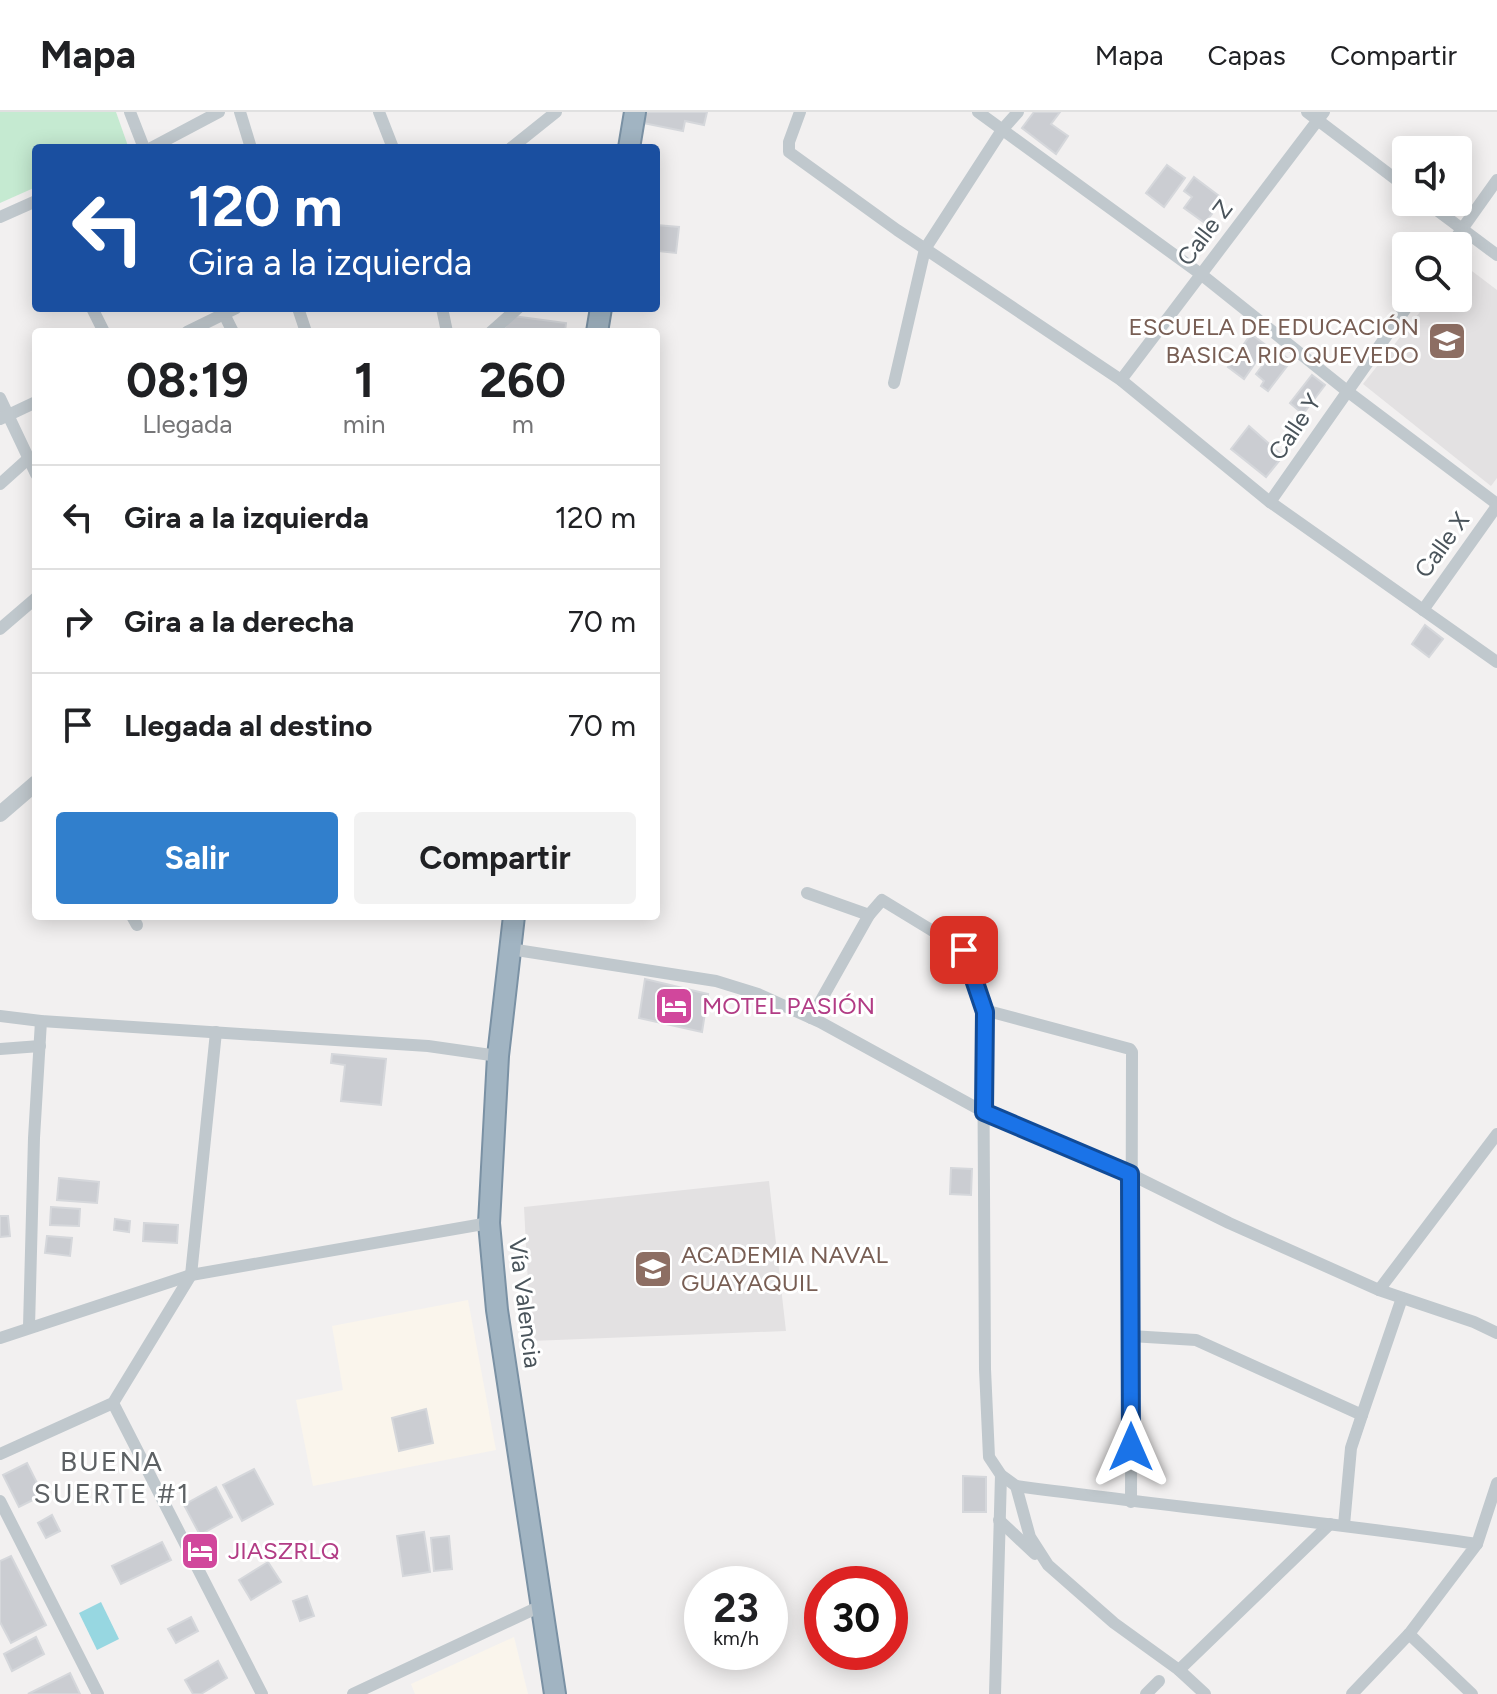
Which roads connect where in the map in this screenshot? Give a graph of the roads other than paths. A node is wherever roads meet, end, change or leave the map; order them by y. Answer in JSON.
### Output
{"nodes":[{"id":1,"x":130,"y":112,"type":"edge"},
{"id":2,"x":219,"y":112,"type":"edge"},
{"id":3,"x":240,"y":112,"type":"edge"},
{"id":4,"x":379,"y":112,"type":"edge"},
{"id":5,"x":556,"y":112,"type":"edge"},
{"id":6,"x":635,"y":112,"type":"edge"},
{"id":7,"x":800,"y":112,"type":"edge"},
{"id":8,"x":978,"y":112,"type":"edge"},
{"id":9,"x":1018,"y":112,"type":"edge"},
{"id":10,"x":1316,"y":115,"type":"edge"},
{"id":11,"x":1002,"y":130,"type":"junction"},
{"id":12,"x":142,"y":144,"type":"edge"},
{"id":13,"x":159,"y":144,"type":"edge"},
{"id":14,"x":250,"y":144,"type":"edge"},
{"id":15,"x":391,"y":144,"type":"edge"},
{"id":16,"x":516,"y":144,"type":"edge"},
{"id":17,"x":630,"y":144,"type":"edge"},
{"id":18,"x":1392,"y":176,"type":"edge"},
{"id":19,"x":1497,"y":180,"type":"edge"},
{"id":20,"x":32,"y":203,"type":"edge"},
{"id":21,"x":1445,"y":216,"type":"edge"},
{"id":22,"x":0,"y":217,"type":"edge"},
{"id":23,"x":1462,"y":229,"type":"junction"},
{"id":24,"x":1460,"y":232,"type":"edge"},
{"id":25,"x":925,"y":249,"type":"junction"},
{"id":26,"x":1497,"y":255,"type":"edge"},
{"id":27,"x":1202,"y":275,"type":"junction"},
{"id":28,"x":223,"y":312,"type":"edge"},
{"id":29,"x":514,"y":312,"type":"edge"},
{"id":30,"x":1403,"y":312,"type":"edge"},
{"id":31,"x":194,"y":328,"type":"edge"},
{"id":32,"x":496,"y":328,"type":"edge"},
{"id":33,"x":1121,"y":380,"type":"junction"},
{"id":34,"x":894,"y":383,"type":"dead end"},
{"id":35,"x":1347,"y":391,"type":"junction"},
{"id":36,"x":0,"y":398,"type":"edge"},
{"id":37,"x":32,"y":404,"type":"edge"},
{"id":38,"x":4,"y":417,"type":"edge"},
{"id":39,"x":29,"y":458,"type":"junction"},
{"id":40,"x":32,"y":465,"type":"edge"},
{"id":41,"x":0,"y":484,"type":"edge"},
{"id":42,"x":1270,"y":502,"type":"junction"},
{"id":43,"x":1497,"y":505,"type":"edge"},
{"id":44,"x":32,"y":601,"type":"edge"},
{"id":45,"x":1423,"y":610,"type":"junction"},
{"id":46,"x":0,"y":629,"type":"edge"},
{"id":47,"x":1497,"y":662,"type":"edge"},
{"id":48,"x":32,"y":786,"type":"edge"},
{"id":49,"x":0,"y":814,"type":"edge"},
{"id":50,"x":807,"y":893,"type":"dead end"},
{"id":51,"x":869,"y":915,"type":"junction"},
{"id":52,"x":514,"y":920,"type":"edge"},
{"id":53,"x":510,"y":949,"type":"junction"},
{"id":54,"x":985,"y":1012,"type":"junction"},
{"id":55,"x":0,"y":1016,"type":"edge"},
{"id":56,"x":811,"y":1018,"type":"junction"},
{"id":57,"x":41,"y":1021,"type":"junction"},
{"id":58,"x":216,"y":1032,"type":"junction"},
{"id":59,"x":40,"y":1046,"type":"junction"},
{"id":60,"x":0,"y":1049,"type":"edge"},
{"id":61,"x":498,"y":1056,"type":"junction"},
{"id":62,"x":984,"y":1112,"type":"junction"},
{"id":63,"x":1497,"y":1134,"type":"edge"},
{"id":64,"x":1484,"y":1151,"type":"junction"},
{"id":65,"x":1497,"y":1161,"type":"edge"},
{"id":66,"x":1130,"y":1174,"type":"junction"},
{"id":67,"x":489,"y":1223,"type":"junction"},
{"id":68,"x":191,"y":1275,"type":"junction"},
{"id":69,"x":1379,"y":1290,"type":"junction"},
{"id":70,"x":1402,"y":1298,"type":"junction"},
{"id":71,"x":29,"y":1327,"type":"junction"},
{"id":72,"x":1497,"y":1333,"type":"edge"},
{"id":73,"x":1131,"y":1336,"type":"junction"},
{"id":74,"x":0,"y":1338,"type":"edge"},
{"id":75,"x":113,"y":1403,"type":"junction"},
{"id":76,"x":1362,"y":1415,"type":"junction"},
{"id":77,"x":0,"y":1454,"type":"edge"},
{"id":78,"x":1001,"y":1475,"type":"junction"},
{"id":79,"x":1497,"y":1483,"type":"edge"},
{"id":80,"x":1016,"y":1486,"type":"junction"},
{"id":81,"x":0,"y":1501,"type":"edge"},
{"id":82,"x":1131,"y":1502,"type":"junction"},
{"id":83,"x":999,"y":1520,"type":"junction"},
{"id":84,"x":1330,"y":1524,"type":"junction"},
{"id":85,"x":1344,"y":1525,"type":"junction"},
{"id":86,"x":1477,"y":1544,"type":"junction"},
{"id":87,"x":1048,"y":1565,"type":"junction"},
{"id":88,"x":543,"y":1605,"type":"junction"},
{"id":89,"x":1409,"y":1634,"type":"junction"},
{"id":90,"x":1179,"y":1670,"type":"junction"},
{"id":91,"x":1159,"y":1681,"type":"dead end"},
{"id":92,"x":98,"y":1694,"type":"edge"},
{"id":93,"x":262,"y":1694,"type":"edge"},
{"id":94,"x":353,"y":1694,"type":"edge"},
{"id":95,"x":555,"y":1694,"type":"edge"},
{"id":96,"x":995,"y":1694,"type":"edge"},
{"id":97,"x":1146,"y":1694,"type":"edge"},
{"id":98,"x":1205,"y":1694,"type":"edge"},
{"id":99,"x":1352,"y":1694,"type":"edge"},
{"id":100,"x":1472,"y":1694,"type":"edge"}],
"edges":[{"from":1,"to":12,"type":"street"},
{"from":2,"to":13,"type":"street"},
{"from":3,"to":14,"type":"street"},
{"from":4,"to":15,"type":"street"},
{"from":5,"to":16,"type":"street"},
{"from":6,"to":17,"type":"highway"},
{"from":7,"to":25,"type":"street"},
{"from":8,"to":11,"type":"street"},
{"from":9,"to":11,"type":"street"},
{"from":10,"to":18,"type":"street"},
{"from":10,"to":27,"type":"street","name":"Calle Z"},
{"from":11,"to":25,"type":"street"},
{"from":11,"to":27,"type":"street"},
{"from":19,"to":23,"type":"street"},
{"from":20,"to":22,"type":"street"},
{"from":21,"to":23,"type":"street"},
{"from":23,"to":24,"type":"street"},
{"from":23,"to":26,"type":"street"},
{"from":25,"to":33,"type":"street"},
{"from":25,"to":34,"type":"street"},
{"from":27,"to":33,"type":"street","name":"Calle Z"},
{"from":27,"to":35,"type":"street"},
{"from":28,"to":31,"type":"street"},
{"from":29,"to":32,"type":"street"},
{"from":30,"to":35,"type":"street","name":"Calle Y"},
{"from":33,"to":42,"type":"street"},
{"from":35,"to":42,"type":"street","name":"Calle Y"},
{"from":35,"to":43,"type":"street"},
{"from":36,"to":38,"type":"street"},
{"from":37,"to":38,"type":"street"},
{"from":38,"to":39,"type":"street"},
{"from":39,"to":40,"type":"street"},
{"from":39,"to":41,"type":"street"},
{"from":42,"to":45,"type":"street"},
{"from":43,"to":45,"type":"street","name":"Calle X"},
{"from":44,"to":46,"type":"street"},
{"from":45,"to":47,"type":"street"},
{"from":48,"to":49,"type":"street"},
{"from":50,"to":51,"type":"street"},
{"from":51,"to":54,"type":"street"},
{"from":51,"to":56,"type":"street"},
{"from":52,"to":53,"type":"highway","name":"Vía Valencia"},
{"from":53,"to":56,"type":"street"},
{"from":53,"to":61,"type":"highway","name":"Vía Valencia"},
{"from":54,"to":62,"type":"street"},
{"from":54,"to":66,"type":"street"},
{"from":55,"to":57,"type":"street"},
{"from":56,"to":62,"type":"street"},
{"from":57,"to":58,"type":"street"},
{"from":57,"to":59,"type":"street"},
{"from":58,"to":61,"type":"street"},
{"from":58,"to":68,"type":"street"},
{"from":59,"to":60,"type":"street"},
{"from":59,"to":71,"type":"street"},
{"from":61,"to":67,"type":"highway","name":"Vía Valencia"},
{"from":62,"to":66,"type":"street"},
{"from":62,"to":78,"type":"street"},
{"from":63,"to":64,"type":"street"},
{"from":64,"to":65,"type":"street"},
{"from":64,"to":69,"type":"street"},
{"from":66,"to":69,"type":"street"},
{"from":66,"to":73,"type":"street"},
{"from":67,"to":68,"type":"street"},
{"from":67,"to":88,"type":"highway","name":"Vía Valencia"},
{"from":68,"to":71,"type":"street"},
{"from":68,"to":75,"type":"street"},
{"from":69,"to":70,"type":"street"},
{"from":70,"to":72,"type":"street"},
{"from":70,"to":76,"type":"street"},
{"from":71,"to":74,"type":"street"},
{"from":73,"to":76,"type":"street"},
{"from":73,"to":82,"type":"street"},
{"from":75,"to":77,"type":"street"},
{"from":75,"to":93,"type":"street"},
{"from":76,"to":85,"type":"street"},
{"from":78,"to":80,"type":"street"},
{"from":78,"to":83,"type":"street"},
{"from":79,"to":86,"type":"street"},
{"from":80,"to":82,"type":"street"},
{"from":80,"to":87,"type":"street"},
{"from":81,"to":92,"type":"street"},
{"from":82,"to":84,"type":"street"},
{"from":83,"to":87,"type":"street"},
{"from":83,"to":96,"type":"street"},
{"from":84,"to":85,"type":"street"},
{"from":84,"to":90,"type":"street"},
{"from":85,"to":86,"type":"street"},
{"from":86,"to":89,"type":"street"},
{"from":87,"to":90,"type":"street"},
{"from":88,"to":94,"type":"street"},
{"from":88,"to":95,"type":"highway","name":"Vía Valencia"},
{"from":89,"to":99,"type":"street"},
{"from":89,"to":100,"type":"street"},
{"from":90,"to":98,"type":"street"},
{"from":91,"to":97,"type":"street"}]}
